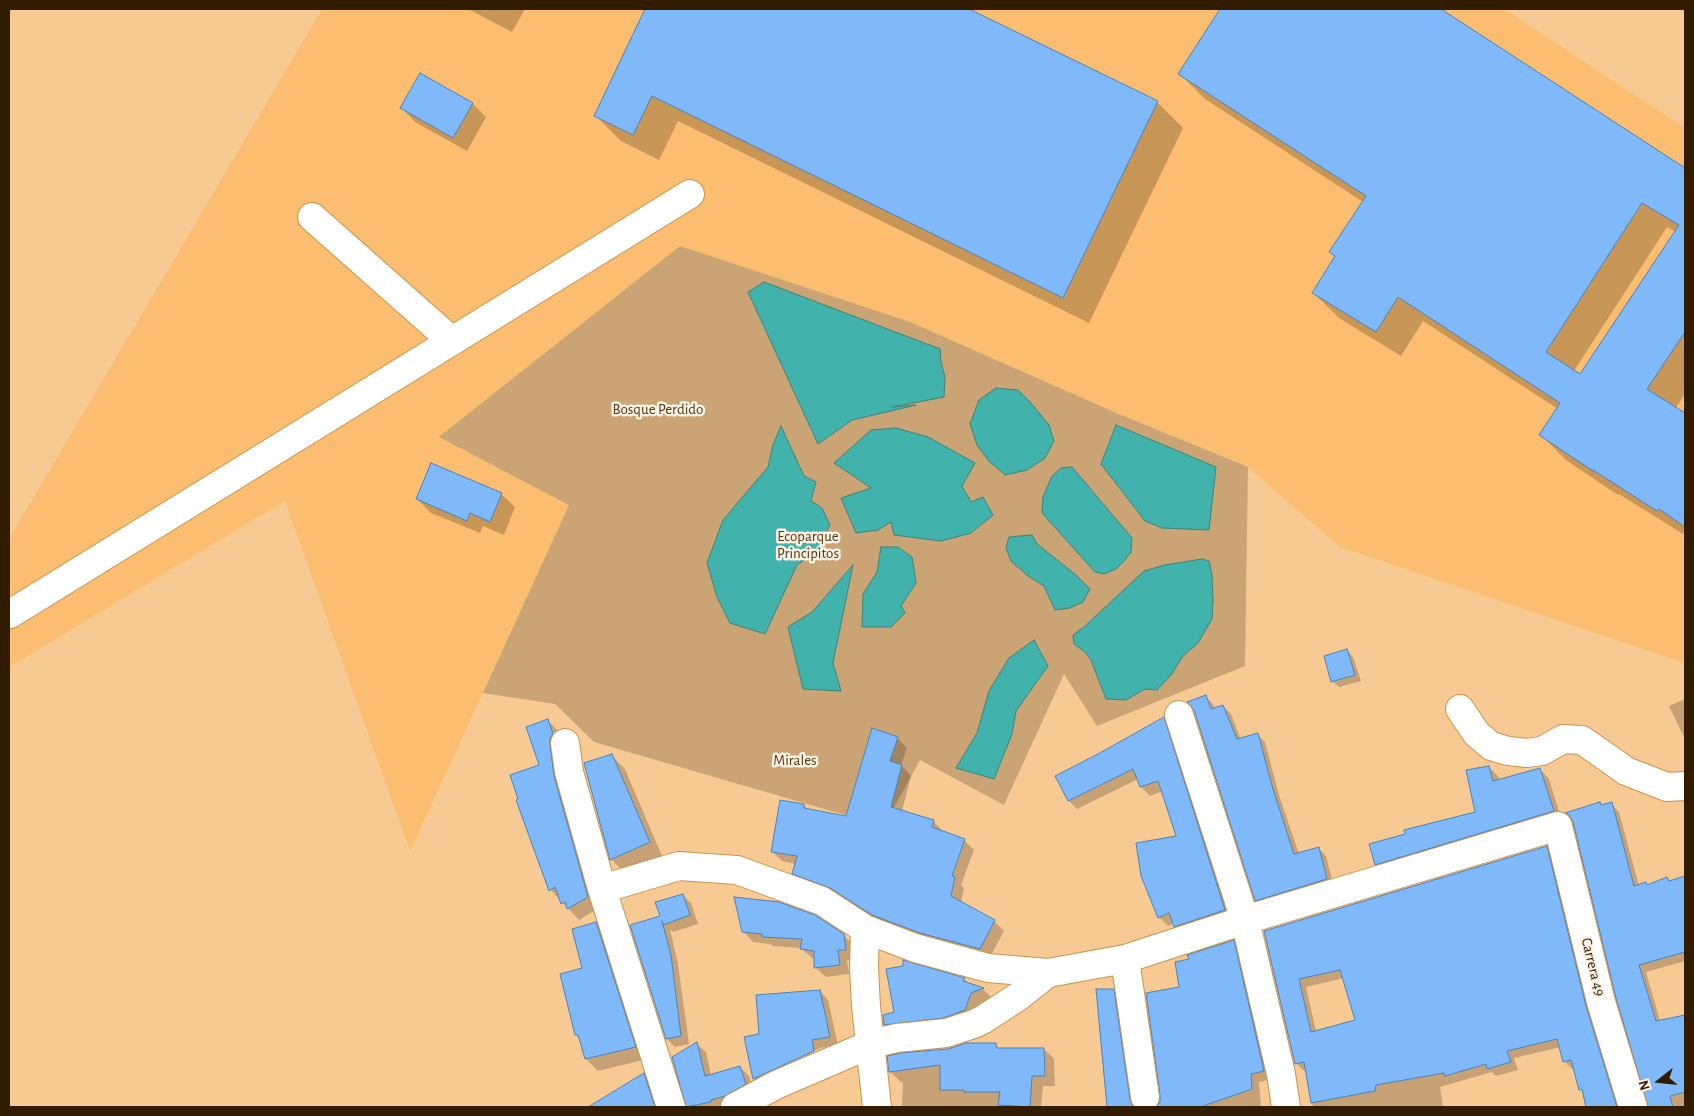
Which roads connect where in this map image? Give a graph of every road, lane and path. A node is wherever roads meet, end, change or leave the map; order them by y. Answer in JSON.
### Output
{"nodes":[{"id":1,"x":690,"y":194,"type":"dead end"},
{"id":2,"x":312,"y":217,"type":"dead end"},
{"id":3,"x":452,"y":341,"type":"junction"},
{"id":4,"x":10,"y":614,"type":"edge"},
{"id":5,"x":1460,"y":709,"type":"dead end"},
{"id":6,"x":1179,"y":715,"type":"dead end"},
{"id":7,"x":565,"y":743,"type":"dead end"},
{"id":8,"x":1685,"y":786,"type":"edge"},
{"id":9,"x":602,"y":889,"type":"junction"},
{"id":10,"x":1245,"y":920,"type":"junction"},
{"id":11,"x":865,"y":929,"type":"junction"},
{"id":12,"x":1125,"y":959,"type":"junction"},
{"id":13,"x":1048,"y":974,"type":"junction"},
{"id":14,"x":871,"y":1044,"type":"junction"},
{"id":15,"x":1145,"y":1097,"type":"dead end"},
{"id":16,"x":671,"y":1107,"type":"edge"},
{"id":17,"x":735,"y":1107,"type":"edge"},
{"id":18,"x":877,"y":1107,"type":"edge"},
{"id":19,"x":1286,"y":1107,"type":"edge"},
{"id":20,"x":1633,"y":1107,"type":"edge"}],
"edges":[{"from":1,"to":3,"type":"street"},
{"from":2,"to":3,"type":"street"},
{"from":3,"to":4,"type":"street"},
{"from":5,"to":8,"type":"street"},
{"from":6,"to":10,"type":"street"},
{"from":7,"to":9,"type":"street"},
{"from":9,"to":11,"type":"street"},
{"from":9,"to":16,"type":"street"},
{"from":10,"to":12,"type":"street"},
{"from":10,"to":19,"type":"street"},
{"from":10,"to":20,"type":"street","name":"Carrera 49"},
{"from":11,"to":13,"type":"street"},
{"from":11,"to":14,"type":"street"},
{"from":12,"to":13,"type":"street"},
{"from":12,"to":15,"type":"street"},
{"from":13,"to":14,"type":"street"},
{"from":14,"to":17,"type":"street"},
{"from":14,"to":18,"type":"street"}]}
